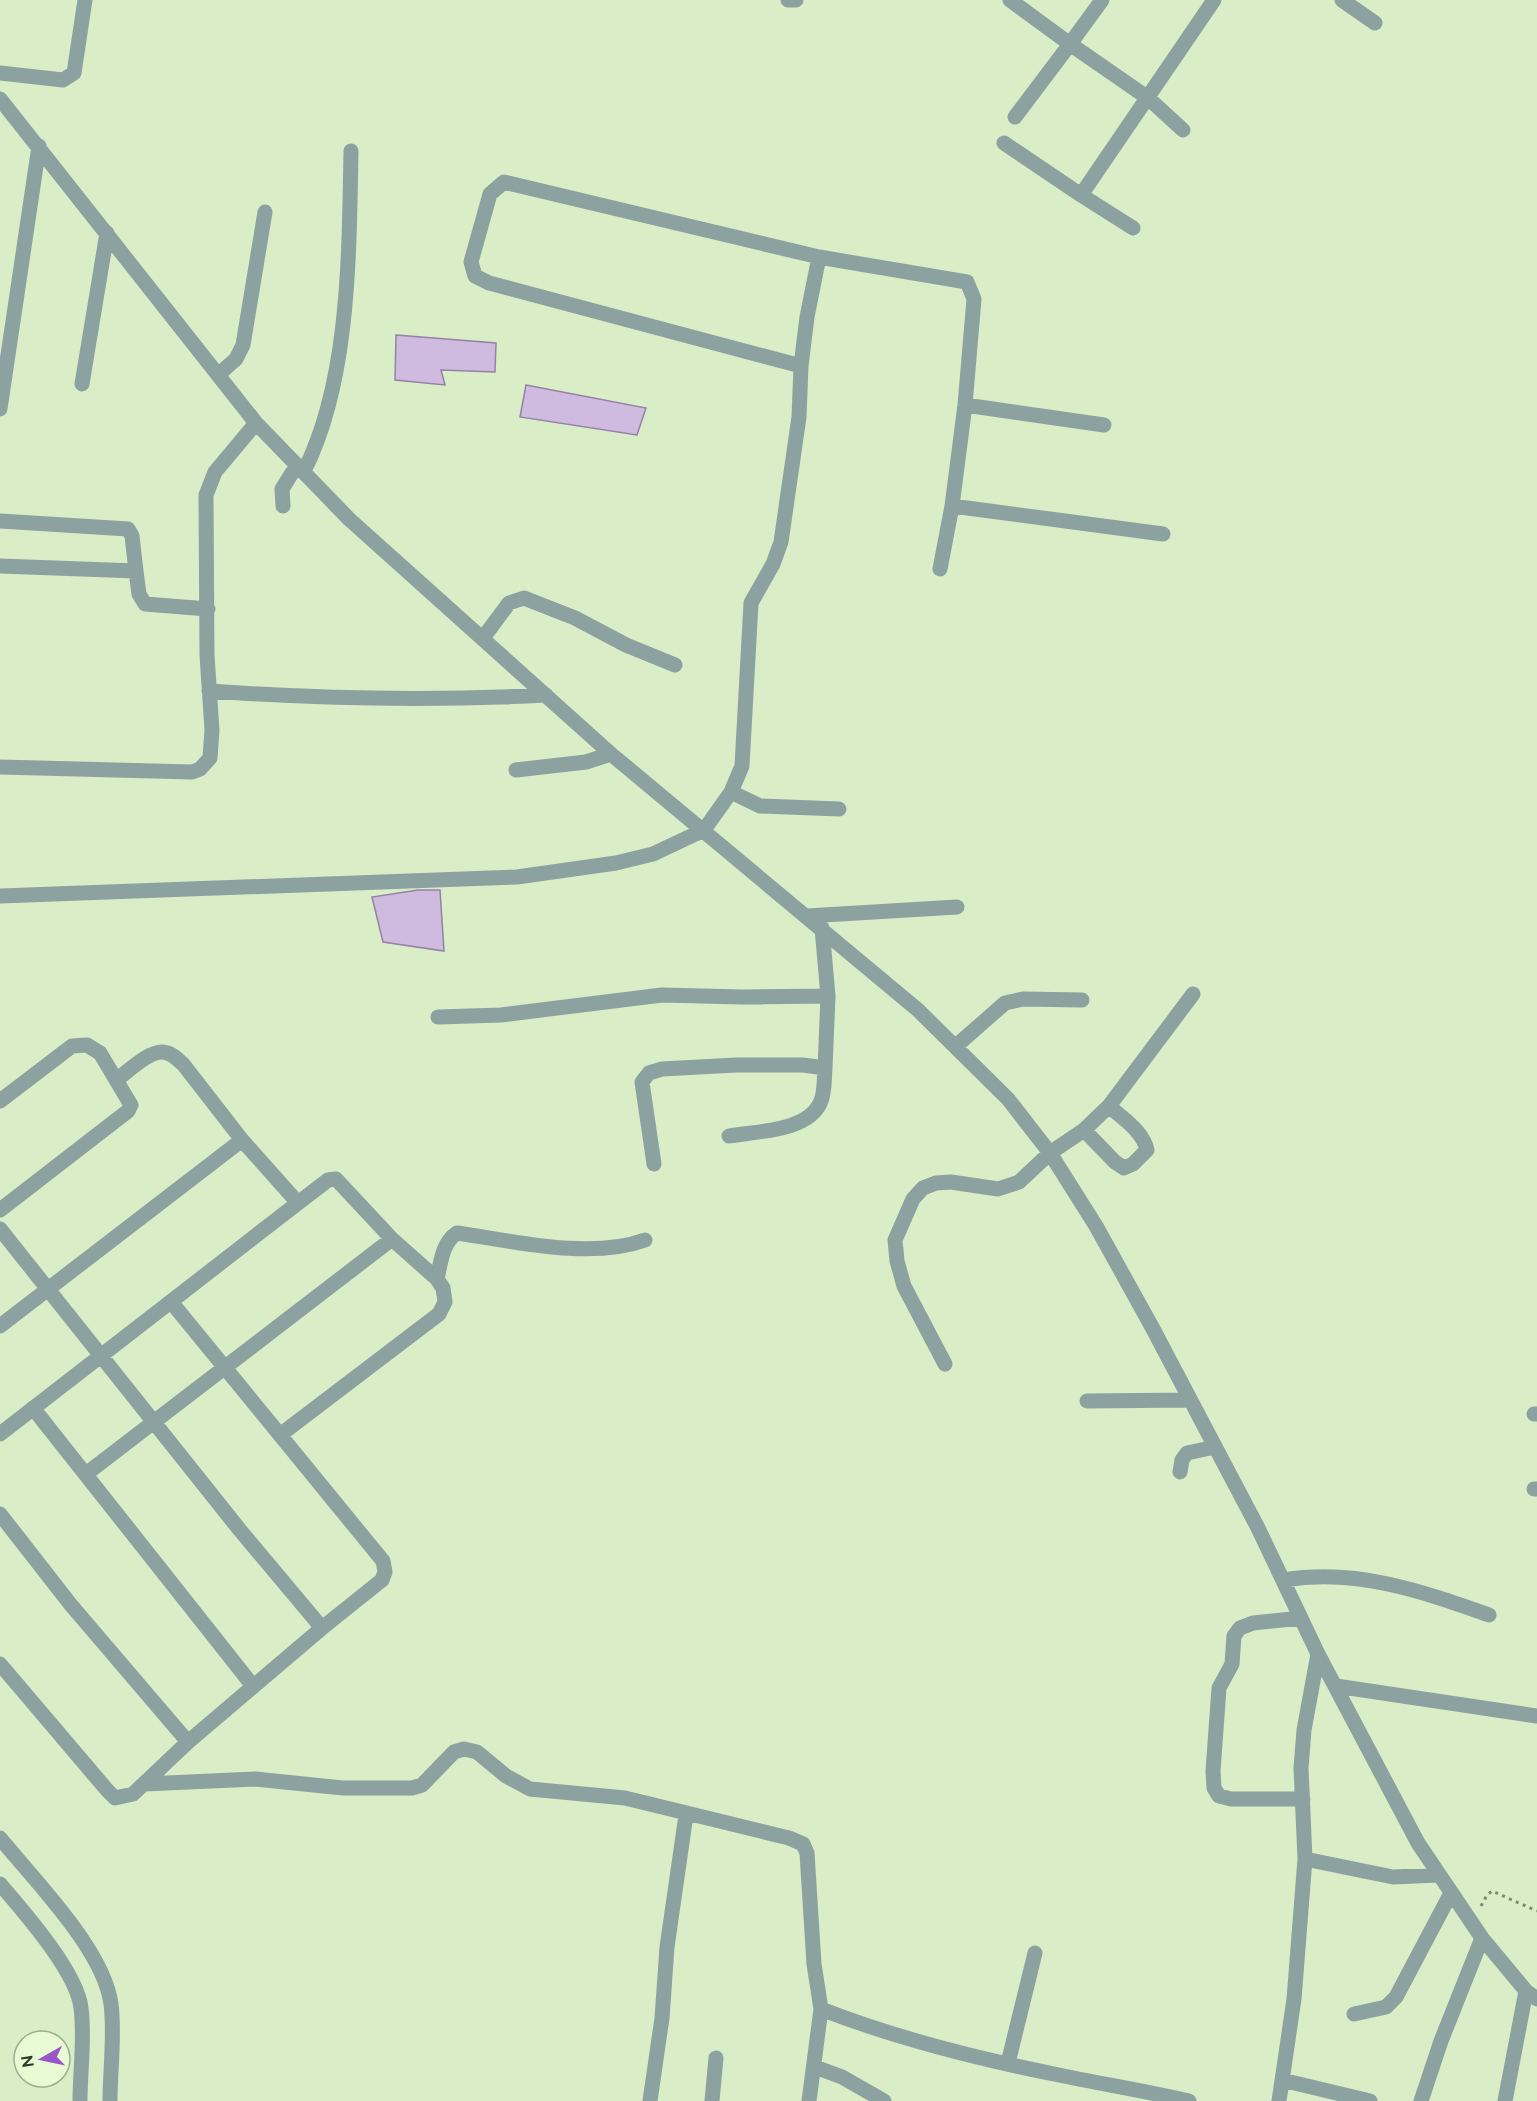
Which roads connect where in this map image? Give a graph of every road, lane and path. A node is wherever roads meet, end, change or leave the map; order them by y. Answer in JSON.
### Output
{"nodes":[{"id":1,"x":85,"y":0,"type":"edge"},
{"id":2,"x":788,"y":0,"type":"edge"},
{"id":3,"x":796,"y":0,"type":"edge"},
{"id":4,"x":1010,"y":0,"type":"edge"},
{"id":5,"x":1102,"y":0,"type":"edge"},
{"id":6,"x":1214,"y":0,"type":"edge"},
{"id":7,"x":1342,"y":0,"type":"edge"},
{"id":8,"x":1375,"y":23,"type":"dead end"},
{"id":9,"x":1070,"y":44,"type":"junction"},
{"id":10,"x":0,"y":73,"type":"edge"},
{"id":11,"x":1148,"y":98,"type":"junction"},
{"id":12,"x":0,"y":99,"type":"edge"},
{"id":13,"x":1015,"y":117,"type":"dead end"},
{"id":14,"x":1183,"y":130,"type":"dead end"},
{"id":15,"x":1004,"y":143,"type":"dead end"},
{"id":16,"x":39,"y":146,"type":"junction"},
{"id":17,"x":351,"y":151,"type":"dead end"},
{"id":18,"x":1081,"y":195,"type":"junction"},
{"id":19,"x":265,"y":212,"type":"dead end"},
{"id":20,"x":1133,"y":228,"type":"dead end"},
{"id":21,"x":108,"y":233,"type":"junction"},
{"id":22,"x":819,"y":257,"type":"junction"},
{"id":23,"x":801,"y":366,"type":"junction"},
{"id":24,"x":218,"y":375,"type":"junction"},
{"id":25,"x":82,"y":384,"type":"dead end"},
{"id":26,"x":964,"y":405,"type":"junction"},
{"id":27,"x":0,"y":409,"type":"edge"},
{"id":28,"x":256,"y":423,"type":"junction"},
{"id":29,"x":1104,"y":425,"type":"dead end"},
{"id":30,"x":300,"y":468,"type":"junction"},
{"id":31,"x":283,"y":506,"type":"dead end"},
{"id":32,"x":952,"y":506,"type":"junction"},
{"id":33,"x":0,"y":521,"type":"edge"},
{"id":34,"x":1163,"y":534,"type":"dead end"},
{"id":35,"x":0,"y":566,"type":"edge"},
{"id":36,"x":940,"y":569,"type":"dead end"},
{"id":37,"x":136,"y":572,"type":"junction"},
{"id":38,"x":208,"y":609,"type":"junction"},
{"id":39,"x":483,"y":638,"type":"junction"},
{"id":40,"x":675,"y":664,"type":"dead end"},
{"id":41,"x":209,"y":691,"type":"junction"},
{"id":42,"x":546,"y":695,"type":"junction"},
{"id":43,"x":611,"y":754,"type":"junction"},
{"id":44,"x":0,"y":767,"type":"edge"},
{"id":45,"x":516,"y":770,"type":"dead end"},
{"id":46,"x":731,"y":792,"type":"junction"},
{"id":47,"x":839,"y":809,"type":"dead end"},
{"id":48,"x":704,"y":830,"type":"junction"},
{"id":49,"x":0,"y":896,"type":"edge"},
{"id":50,"x":957,"y":907,"type":"dead end"},
{"id":51,"x":807,"y":916,"type":"junction"},
{"id":52,"x":822,"y":928,"type":"junction"},
{"id":53,"x":1193,"y":994,"type":"dead end"},
{"id":54,"x":828,"y":996,"type":"junction"},
{"id":55,"x":1082,"y":1000,"type":"dead end"},
{"id":56,"x":438,"y":1017,"type":"dead end"},
{"id":57,"x":956,"y":1046,"type":"junction"},
{"id":58,"x":825,"y":1068,"type":"junction"},
{"id":59,"x":116,"y":1080,"type":"junction"},
{"id":60,"x":0,"y":1101,"type":"edge"},
{"id":61,"x":1109,"y":1106,"type":"junction"},
{"id":62,"x":1084,"y":1130,"type":"junction"},
{"id":63,"x":729,"y":1136,"type":"dead end"},
{"id":64,"x":242,"y":1140,"type":"junction"},
{"id":65,"x":1050,"y":1153,"type":"junction"},
{"id":66,"x":654,"y":1164,"type":"dead end"},
{"id":67,"x":298,"y":1203,"type":"junction"},
{"id":68,"x":0,"y":1210,"type":"edge"},
{"id":69,"x":0,"y":1229,"type":"edge"},
{"id":70,"x":392,"y":1239,"type":"junction"},
{"id":71,"x":645,"y":1240,"type":"dead end"},
{"id":72,"x":437,"y":1279,"type":"junction"},
{"id":73,"x":48,"y":1288,"type":"junction"},
{"id":74,"x":172,"y":1302,"type":"junction"},
{"id":75,"x":0,"y":1326,"type":"edge"},
{"id":76,"x":100,"y":1355,"type":"junction"},
{"id":77,"x":945,"y":1364,"type":"dead end"},
{"id":78,"x":226,"y":1367,"type":"junction"},
{"id":79,"x":1190,"y":1400,"type":"junction"},
{"id":80,"x":1087,"y":1401,"type":"dead end"},
{"id":81,"x":33,"y":1408,"type":"junction"},
{"id":82,"x":154,"y":1424,"type":"junction"},
{"id":83,"x":0,"y":1434,"type":"edge"},
{"id":84,"x":280,"y":1435,"type":"junction"},
{"id":85,"x":1215,"y":1447,"type":"junction"},
{"id":86,"x":1180,"y":1472,"type":"dead end"},
{"id":87,"x":86,"y":1474,"type":"junction"},
{"id":88,"x":0,"y":1514,"type":"edge"},
{"id":89,"x":1284,"y":1580,"type":"junction"},
{"id":90,"x":1490,"y":1615,"type":"dead end"},
{"id":91,"x":1301,"y":1618,"type":"junction"},
{"id":92,"x":322,"y":1628,"type":"junction"},
{"id":93,"x":1318,"y":1654,"type":"junction"},
{"id":94,"x":0,"y":1664,"type":"edge"},
{"id":95,"x":253,"y":1686,"type":"junction"},
{"id":96,"x":1336,"y":1686,"type":"junction"},
{"id":97,"x":1537,"y":1716,"type":"edge"},
{"id":98,"x":188,"y":1742,"type":"junction"},
{"id":99,"x":144,"y":1784,"type":"junction"},
{"id":100,"x":1303,"y":1798,"type":"junction"},
{"id":101,"x":686,"y":1815,"type":"junction"},
{"id":102,"x":0,"y":1838,"type":"edge"},
{"id":103,"x":1305,"y":1859,"type":"junction"},
{"id":104,"x":1438,"y":1875,"type":"junction"},
{"id":105,"x":0,"y":1884,"type":"edge"},
{"id":106,"x":1451,"y":1893,"type":"junction"},
{"id":107,"x":1537,"y":1911,"type":"edge"},
{"id":108,"x":1472,"y":1924,"type":"junction"},
{"id":109,"x":1482,"y":1938,"type":"junction"},
{"id":110,"x":1035,"y":1953,"type":"dead end"},
{"id":111,"x":1532,"y":1995,"type":"edge"},
{"id":112,"x":821,"y":2009,"type":"junction"},
{"id":113,"x":1354,"y":2014,"type":"dead end"},
{"id":114,"x":716,"y":2058,"type":"dead end"},
{"id":115,"x":1008,"y":2063,"type":"junction"},
{"id":116,"x":815,"y":2067,"type":"junction"},
{"id":117,"x":1282,"y":2080,"type":"junction"},
{"id":118,"x":1132,"y":2094,"type":"edge"},
{"id":119,"x":80,"y":2101,"type":"edge"},
{"id":120,"x":110,"y":2101,"type":"edge"},
{"id":121,"x":650,"y":2101,"type":"edge"},
{"id":122,"x":712,"y":2101,"type":"edge"},
{"id":123,"x":809,"y":2101,"type":"edge"},
{"id":124,"x":884,"y":2101,"type":"edge"},
{"id":125,"x":1189,"y":2101,"type":"edge"},
{"id":126,"x":1279,"y":2101,"type":"edge"},
{"id":127,"x":1370,"y":2101,"type":"edge"},
{"id":128,"x":1420,"y":2101,"type":"edge"},
{"id":129,"x":1505,"y":2101,"type":"edge"}],
"edges":[{"from":1,"to":10,"type":"street"},
{"from":2,"to":3,"type":"street"},
{"from":4,"to":9,"type":"street"},
{"from":5,"to":9,"type":"street"},
{"from":6,"to":11,"type":"street"},
{"from":7,"to":8,"type":"street"},
{"from":9,"to":11,"type":"street"},
{"from":9,"to":13,"type":"street"},
{"from":11,"to":14,"type":"street"},
{"from":11,"to":18,"type":"street"},
{"from":12,"to":16,"type":"street"},
{"from":15,"to":18,"type":"street"},
{"from":16,"to":21,"type":"street"},
{"from":16,"to":27,"type":"street"},
{"from":17,"to":30,"type":"street"},
{"from":18,"to":20,"type":"street"},
{"from":19,"to":24,"type":"street"},
{"from":21,"to":24,"type":"street"},
{"from":21,"to":25,"type":"street"},
{"from":22,"to":23,"type":"street"},
{"from":22,"to":23,"type":"street"},
{"from":22,"to":26,"type":"street"},
{"from":23,"to":46,"type":"street"},
{"from":24,"to":28,"type":"street"},
{"from":26,"to":29,"type":"street"},
{"from":26,"to":32,"type":"street"},
{"from":28,"to":30,"type":"street"},
{"from":28,"to":38,"type":"street"},
{"from":30,"to":31,"type":"street"},
{"from":30,"to":39,"type":"street"},
{"from":32,"to":34,"type":"street"},
{"from":32,"to":36,"type":"street"},
{"from":33,"to":37,"type":"street"},
{"from":35,"to":37,"type":"street"},
{"from":37,"to":38,"type":"street"},
{"from":38,"to":41,"type":"street"},
{"from":39,"to":40,"type":"street"},
{"from":39,"to":42,"type":"street"},
{"from":41,"to":42,"type":"street"},
{"from":41,"to":44,"type":"street"},
{"from":42,"to":43,"type":"street"},
{"from":43,"to":45,"type":"street"},
{"from":43,"to":48,"type":"street"},
{"from":46,"to":47,"type":"street"},
{"from":46,"to":48,"type":"street"},
{"from":48,"to":49,"type":"street"},
{"from":48,"to":51,"type":"street"},
{"from":50,"to":51,"type":"street"},
{"from":51,"to":52,"type":"street"},
{"from":52,"to":54,"type":"street"},
{"from":52,"to":57,"type":"street"},
{"from":53,"to":61,"type":"street"},
{"from":54,"to":56,"type":"street"},
{"from":54,"to":58,"type":"street"},
{"from":55,"to":57,"type":"street"},
{"from":57,"to":65,"type":"street"},
{"from":58,"to":63,"type":"street"},
{"from":58,"to":66,"type":"street"},
{"from":59,"to":60,"type":"street"},
{"from":59,"to":64,"type":"street"},
{"from":59,"to":68,"type":"street"},
{"from":61,"to":62,"type":"street"},
{"from":61,"to":62,"type":"street"},
{"from":62,"to":65,"type":"street"},
{"from":64,"to":67,"type":"street"},
{"from":64,"to":73,"type":"street"},
{"from":65,"to":77,"type":"street"},
{"from":65,"to":79,"type":"street"},
{"from":67,"to":70,"type":"street"},
{"from":67,"to":74,"type":"street"},
{"from":69,"to":73,"type":"street"},
{"from":70,"to":72,"type":"street"},
{"from":70,"to":78,"type":"street"},
{"from":71,"to":72,"type":"street"},
{"from":72,"to":84,"type":"street"},
{"from":73,"to":75,"type":"street"},
{"from":73,"to":76,"type":"street"},
{"from":74,"to":76,"type":"street"},
{"from":74,"to":78,"type":"street"},
{"from":76,"to":81,"type":"street"},
{"from":76,"to":82,"type":"street"},
{"from":78,"to":82,"type":"street"},
{"from":78,"to":84,"type":"street"},
{"from":79,"to":80,"type":"street"},
{"from":79,"to":85,"type":"street"},
{"from":81,"to":83,"type":"street"},
{"from":81,"to":87,"type":"street"},
{"from":82,"to":87,"type":"street"},
{"from":82,"to":92,"type":"street"},
{"from":84,"to":92,"type":"street"},
{"from":85,"to":86,"type":"street"},
{"from":85,"to":89,"type":"street"},
{"from":87,"to":95,"type":"street"},
{"from":88,"to":98,"type":"street"},
{"from":89,"to":90,"type":"street"},
{"from":89,"to":91,"type":"street"},
{"from":91,"to":93,"type":"street"},
{"from":91,"to":100,"type":"street"},
{"from":92,"to":95,"type":"street"},
{"from":93,"to":96,"type":"street"},
{"from":93,"to":100,"type":"street"},
{"from":94,"to":99,"type":"street"},
{"from":95,"to":98,"type":"street"},
{"from":96,"to":97,"type":"street"},
{"from":96,"to":104,"type":"street"},
{"from":98,"to":99,"type":"street"},
{"from":99,"to":101,"type":"street"},
{"from":100,"to":103,"type":"street"},
{"from":101,"to":112,"type":"street"},
{"from":101,"to":121,"type":"street"},
{"from":102,"to":120,"type":"street"},
{"from":103,"to":104,"type":"street"},
{"from":103,"to":117,"type":"street"},
{"from":104,"to":106,"type":"street"},
{"from":105,"to":119,"type":"street"},
{"from":106,"to":108,"type":"street"},
{"from":106,"to":113,"type":"street"},
{"from":107,"to":108,"type":"path"},
{"from":108,"to":109,"type":"street"},
{"from":109,"to":111,"type":"street"},
{"from":109,"to":128,"type":"street"},
{"from":110,"to":115,"type":"street"},
{"from":111,"to":129,"type":"street"},
{"from":112,"to":115,"type":"street"},
{"from":112,"to":116,"type":"street"},
{"from":114,"to":122,"type":"street"},
{"from":115,"to":118,"type":"street"},
{"from":116,"to":123,"type":"street"},
{"from":116,"to":124,"type":"street"},
{"from":117,"to":126,"type":"street"},
{"from":117,"to":127,"type":"street"},
{"from":118,"to":125,"type":"street"}]}
